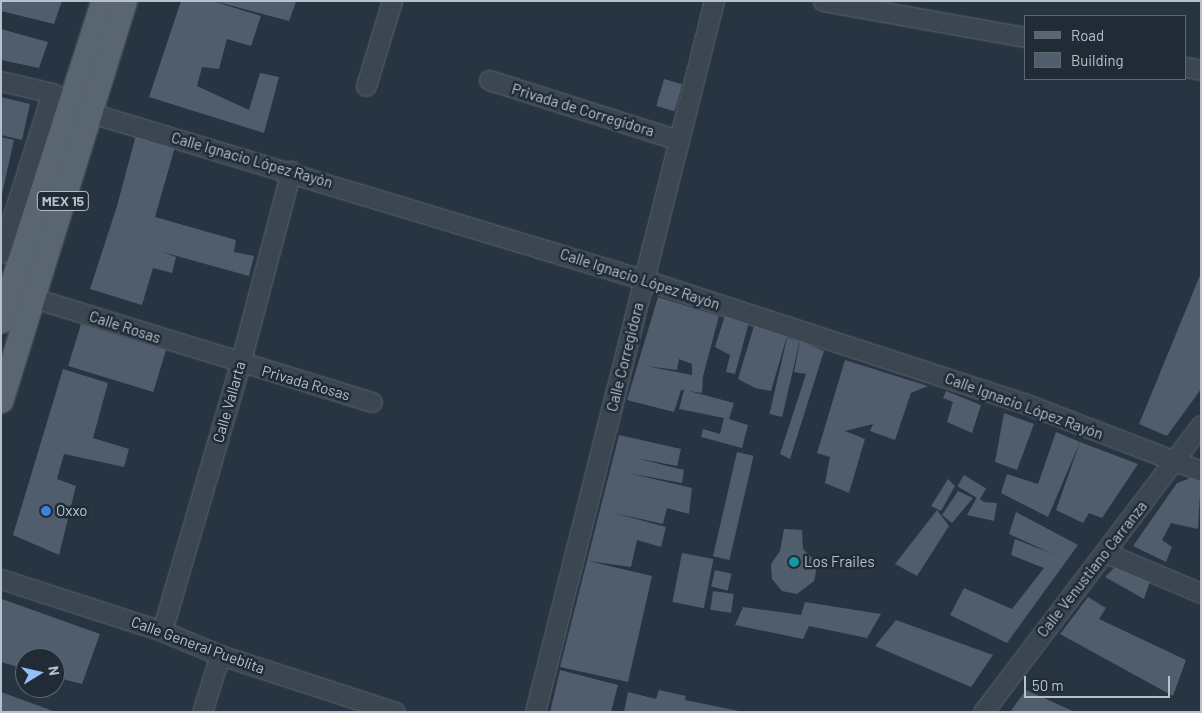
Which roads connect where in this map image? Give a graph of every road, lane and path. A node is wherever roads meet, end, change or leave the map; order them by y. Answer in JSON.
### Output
{"nodes":[{"id":1,"x":104,"y":1,"type":"edge"},
{"id":2,"x":126,"y":1,"type":"edge"},
{"id":3,"x":392,"y":1,"type":"edge"},
{"id":4,"x":714,"y":1,"type":"edge"},
{"id":5,"x":823,"y":1,"type":"edge"},
{"id":6,"x":1024,"y":37,"type":"edge"},
{"id":7,"x":1187,"y":67,"type":"edge"},
{"id":8,"x":1201,"y":70,"type":"edge"},
{"id":9,"x":489,"y":80,"type":"dead end"},
{"id":10,"x":1,"y":81,"type":"edge"},
{"id":11,"x":366,"y":86,"type":"dead end"},
{"id":12,"x":52,"y":93,"type":"junction"},
{"id":13,"x":83,"y":108,"type":"junction"},
{"id":14,"x":678,"y":140,"type":"junction"},
{"id":15,"x":291,"y":171,"type":"junction"},
{"id":16,"x":1,"y":254,"type":"edge"},
{"id":17,"x":645,"y":280,"type":"junction"},
{"id":18,"x":11,"y":290,"type":"junction"},
{"id":19,"x":33,"y":298,"type":"junction"},
{"id":20,"x":1,"y":321,"type":"edge"},
{"id":21,"x":240,"y":364,"type":"junction"},
{"id":22,"x":1,"y":401,"type":"edge"},
{"id":23,"x":372,"y":402,"type":"dead end"},
{"id":24,"x":1201,"y":425,"type":"edge"},
{"id":25,"x":1174,"y":462,"type":"junction"},
{"id":26,"x":1201,"y":472,"type":"edge"},
{"id":27,"x":1106,"y":553,"type":"junction"},
{"id":28,"x":1,"y":578,"type":"edge"},
{"id":29,"x":1201,"y":593,"type":"edge"},
{"id":30,"x":162,"y":631,"type":"junction"},
{"id":31,"x":220,"y":655,"type":"junction"},
{"id":32,"x":202,"y":712,"type":"edge"},
{"id":33,"x":395,"y":712,"type":"edge"},
{"id":34,"x":535,"y":712,"type":"edge"},
{"id":35,"x":983,"y":712,"type":"edge"}],
"edges":[{"from":1,"to":13,"type":"main road","number":"MEX 15"},
{"from":2,"to":13,"type":"main road","number":"MEX 15"},
{"from":3,"to":11,"type":"street"},
{"from":4,"to":14,"type":"street","name":"Calle Corregidora"},
{"from":5,"to":6,"type":"street"},
{"from":7,"to":8,"type":"street"},
{"from":9,"to":14,"type":"street","name":"Privada de Corregidora"},
{"from":10,"to":12,"type":"street","name":"Calle Ignacio López Rayón"},
{"from":12,"to":13,"type":"street","name":"Calle Ignacio López Rayón"},
{"from":12,"to":16,"type":"street"},
{"from":13,"to":15,"type":"street","name":"Calle Ignacio López Rayón"},
{"from":13,"to":18,"type":"main road","number":"MEX 15"},
{"from":13,"to":19,"type":"main road","number":"MEX 15"},
{"from":14,"to":17,"type":"street","name":"Calle Corregidora"},
{"from":15,"to":17,"type":"street","name":"Calle Ignacio López Rayón"},
{"from":15,"to":21,"type":"street","name":"Calle Vallarta"},
{"from":17,"to":25,"type":"street","name":"Calle Ignacio López Rayón"},
{"from":17,"to":34,"type":"street","name":"Calle Corregidora"},
{"from":18,"to":19,"type":"street","name":"Calle Rosas"},
{"from":18,"to":20,"type":"main road","number":"MEX 15"},
{"from":19,"to":21,"type":"street","name":"Calle Rosas"},
{"from":19,"to":22,"type":"main road","number":"MEX 15"},
{"from":21,"to":23,"type":"street","name":"Privada Rosas"},
{"from":21,"to":30,"type":"street","name":"Calle Vallarta"},
{"from":24,"to":25,"type":"street","name":"Calle Venustiano Carranza"},
{"from":25,"to":26,"type":"street","name":"Calle Ignacio López Rayón"},
{"from":25,"to":27,"type":"street","name":"Calle Venustiano Carranza"},
{"from":27,"to":29,"type":"street"},
{"from":27,"to":35,"type":"street","name":"Calle Venustiano Carranza"},
{"from":28,"to":30,"type":"street","name":"Calle General Pueblita"},
{"from":30,"to":31,"type":"street","name":"Calle General Pueblita"},
{"from":31,"to":32,"type":"street"},
{"from":31,"to":33,"type":"street","name":"Calle General Pueblita"}]}
